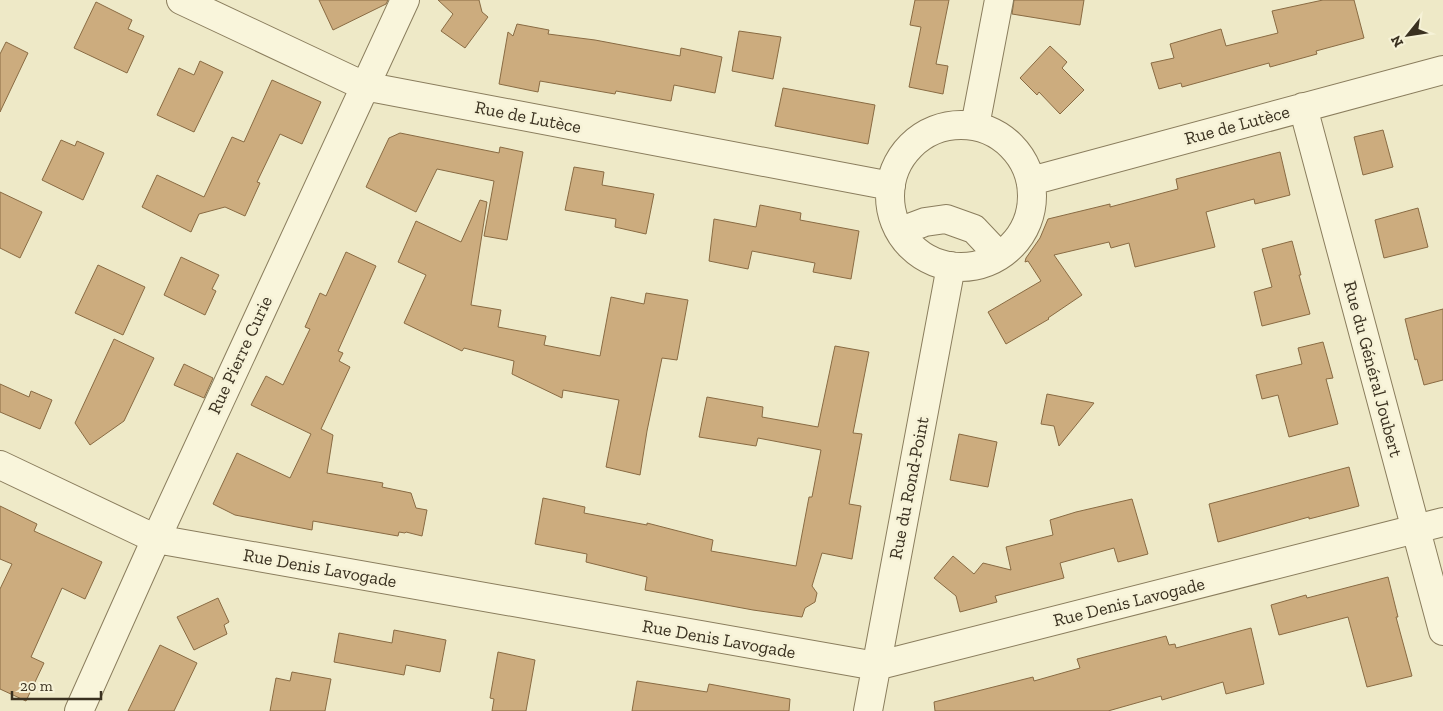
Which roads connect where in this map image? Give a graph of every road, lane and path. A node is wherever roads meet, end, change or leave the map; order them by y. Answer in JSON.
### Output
{"nodes":[{"id":1,"x":181,"y":0,"type":"edge"},
{"id":2,"x":405,"y":0,"type":"edge"},
{"id":3,"x":999,"y":0,"type":"edge"},
{"id":4,"x":1443,"y":70,"type":"edge"},
{"id":5,"x":364,"y":86,"type":"junction"},
{"id":6,"x":1303,"y":107,"type":"junction"},
{"id":7,"x":975,"y":126,"type":"junction"},
{"id":8,"x":1031,"y":181,"type":"junction"},
{"id":9,"x":891,"y":186,"type":"junction"},
{"id":10,"x":909,"y":228,"type":"dead end"},
{"id":11,"x":991,"y":247,"type":"dead end"},
{"id":12,"x":951,"y":266,"type":"junction"},
{"id":13,"x":0,"y":465,"type":"edge"},
{"id":14,"x":1443,"y":522,"type":"edge"},
{"id":15,"x":1415,"y":529,"type":"junction"},
{"id":16,"x":156,"y":539,"type":"junction"},
{"id":17,"x":1443,"y":631,"type":"edge"},
{"id":18,"x":876,"y":666,"type":"junction"},
{"id":19,"x":79,"y":711,"type":"edge"},
{"id":20,"x":868,"y":711,"type":"edge"}],
"edges":[{"from":1,"to":5,"type":"street","name":"Rue de Lutèce"},
{"from":2,"to":5,"type":"street","name":"Rue Pierre Curie"},
{"from":3,"to":7,"type":"street"},
{"from":4,"to":6,"type":"street","name":"Rue de Lutèce"},
{"from":5,"to":9,"type":"street","name":"Rue de Lutèce"},
{"from":5,"to":16,"type":"street","name":"Rue Pierre Curie"},
{"from":6,"to":8,"type":"street","name":"Rue de Lutèce"},
{"from":6,"to":15,"type":"street","name":"Rue du Général Joubert"},
{"from":7,"to":8,"type":"street"},
{"from":7,"to":9,"type":"street"},
{"from":8,"to":12,"type":"street"},
{"from":9,"to":12,"type":"street"},
{"from":10,"to":11,"type":"street"},
{"from":12,"to":18,"type":"street","name":"Rue du Rond-Point"},
{"from":13,"to":16,"type":"street","name":"Rue Denis Lavogade"},
{"from":14,"to":15,"type":"street","name":"Rue Denis Lavogade"},
{"from":15,"to":17,"type":"street","name":"Rue du Général Joubert"},
{"from":15,"to":18,"type":"street","name":"Rue Denis Lavogade"},
{"from":16,"to":18,"type":"street","name":"Rue Denis Lavogade"},
{"from":16,"to":19,"type":"street","name":"Rue Pierre Curie"},
{"from":18,"to":20,"type":"street","name":"Rue du Rond-Point"}]}
